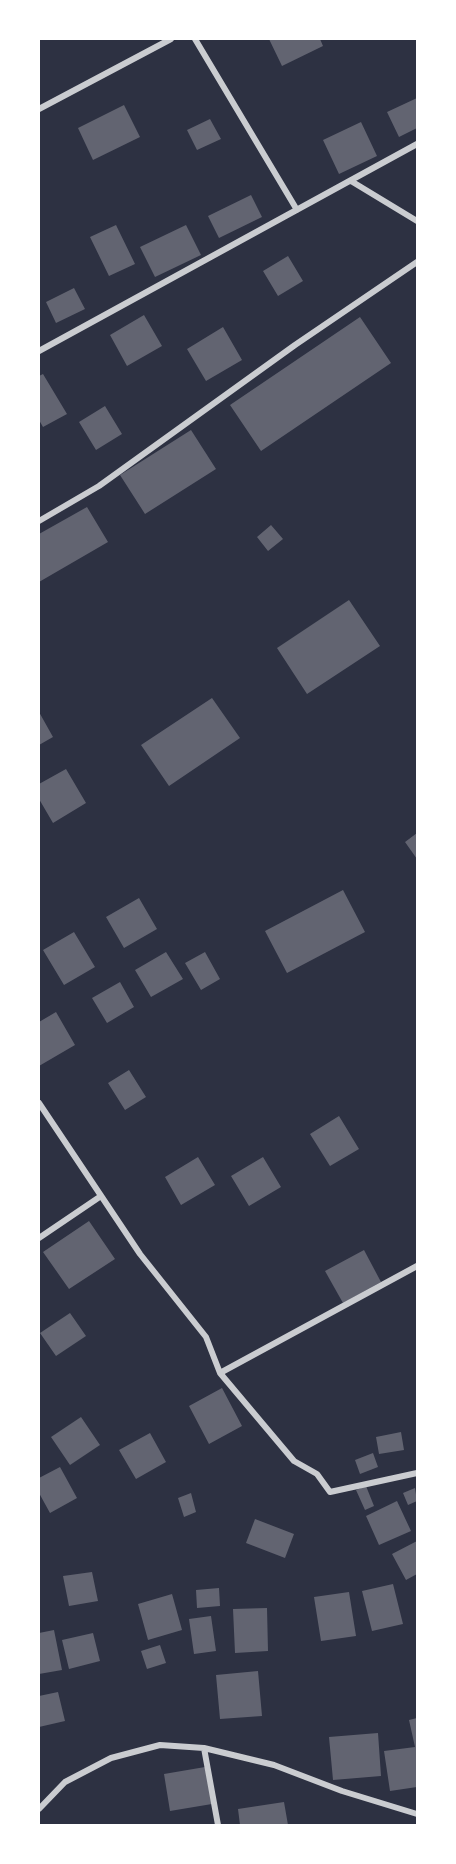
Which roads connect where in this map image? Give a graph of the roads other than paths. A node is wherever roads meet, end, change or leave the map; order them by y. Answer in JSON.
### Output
{"nodes":[{"id":1,"x":171,"y":39,"type":"edge"},
{"id":2,"x":195,"y":39,"type":"edge"},
{"id":3,"x":39,"y":109,"type":"edge"},
{"id":4,"x":417,"y":144,"type":"edge"},
{"id":5,"x":351,"y":181,"type":"junction"},
{"id":6,"x":297,"y":210,"type":"junction"},
{"id":7,"x":417,"y":221,"type":"edge"},
{"id":8,"x":417,"y":262,"type":"edge"},
{"id":9,"x":39,"y":351,"type":"edge"},
{"id":10,"x":39,"y":521,"type":"edge"},
{"id":11,"x":39,"y":1103,"type":"edge"},
{"id":12,"x":101,"y":1196,"type":"junction"},
{"id":13,"x":39,"y":1238,"type":"edge"},
{"id":14,"x":417,"y":1266,"type":"edge"},
{"id":15,"x":220,"y":1373,"type":"junction"},
{"id":16,"x":417,"y":1473,"type":"edge"},
{"id":17,"x":204,"y":1748,"type":"junction"},
{"id":18,"x":39,"y":1809,"type":"edge"},
{"id":19,"x":417,"y":1814,"type":"edge"},
{"id":20,"x":218,"y":1825,"type":"edge"}],
"edges":[{"from":1,"to":3,"type":"street"},
{"from":2,"to":6,"type":"street"},
{"from":4,"to":5,"type":"street"},
{"from":5,"to":6,"type":"street"},
{"from":5,"to":7,"type":"street"},
{"from":6,"to":9,"type":"street"},
{"from":8,"to":10,"type":"street"},
{"from":11,"to":12,"type":"street"},
{"from":12,"to":13,"type":"street"},
{"from":12,"to":15,"type":"street"},
{"from":14,"to":15,"type":"street"},
{"from":15,"to":16,"type":"street"},
{"from":17,"to":18,"type":"street"},
{"from":17,"to":19,"type":"street"},
{"from":17,"to":20,"type":"street"}]}
